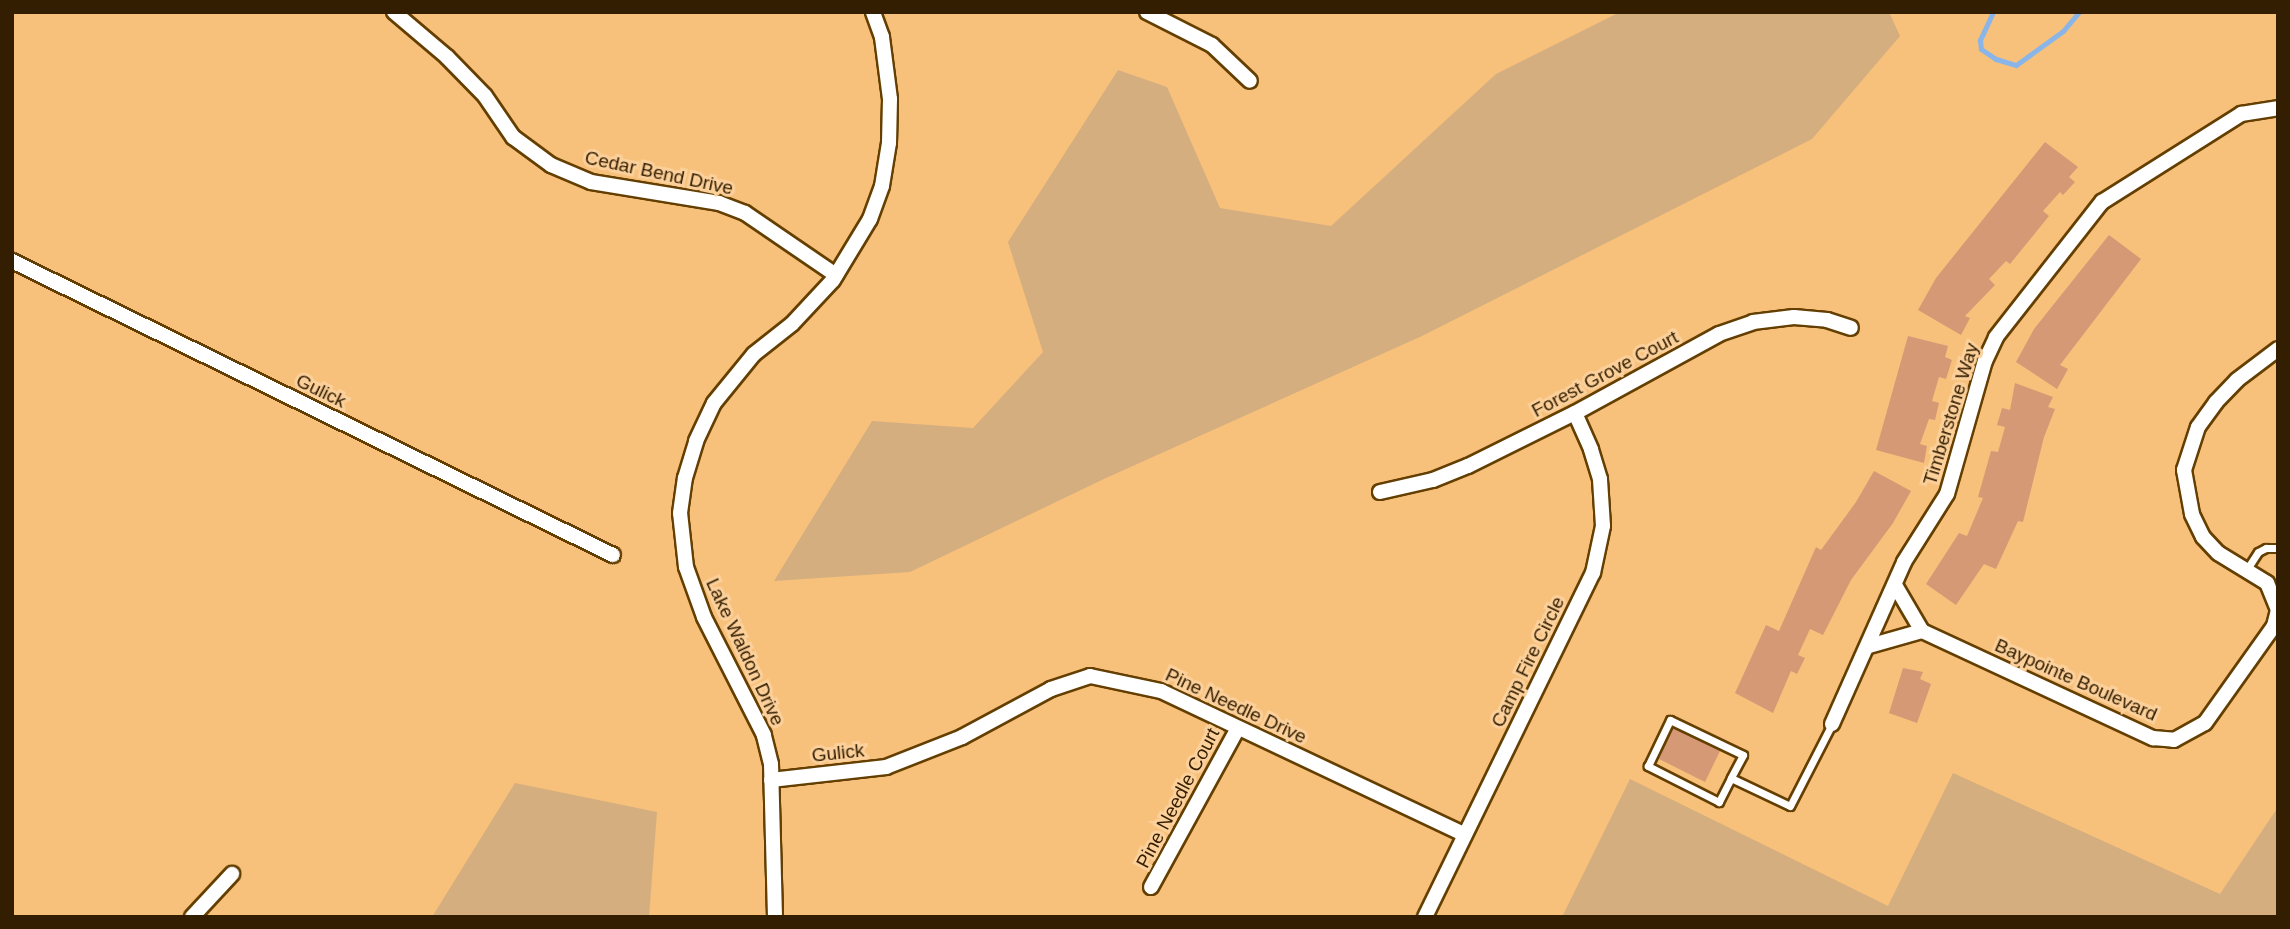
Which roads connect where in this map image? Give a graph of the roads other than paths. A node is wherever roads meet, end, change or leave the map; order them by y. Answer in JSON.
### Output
{"nodes":[{"id":1,"x":394,"y":12,"type":"edge"},
{"id":2,"x":873,"y":12,"type":"edge"},
{"id":3,"x":1147,"y":12,"type":"edge"},
{"id":4,"x":1250,"y":81,"type":"dead end"},
{"id":5,"x":2278,"y":108,"type":"edge"},
{"id":6,"x":12,"y":261,"type":"edge"},
{"id":7,"x":836,"y":275,"type":"junction"},
{"id":8,"x":1851,"y":328,"type":"dead end"},
{"id":9,"x":2278,"y":349,"type":"edge"},
{"id":10,"x":1575,"y":413,"type":"junction"},
{"id":11,"x":1380,"y":492,"type":"dead end"},
{"id":12,"x":2278,"y":548,"type":"edge"},
{"id":13,"x":613,"y":555,"type":"dead end"},
{"id":14,"x":2247,"y":569,"type":"junction"},
{"id":15,"x":1895,"y":585,"type":"junction"},
{"id":16,"x":2277,"y":604,"type":"edge"},
{"id":17,"x":1922,"y":631,"type":"junction"},
{"id":18,"x":1869,"y":646,"type":"junction"},
{"id":19,"x":1832,"y":724,"type":"joint"},
{"id":20,"x":1238,"y":728,"type":"junction"},
{"id":21,"x":908,"y":758,"type":"joint"},
{"id":22,"x":1731,"y":778,"type":"junction"},
{"id":23,"x":771,"y":780,"type":"junction"},
{"id":24,"x":1465,"y":835,"type":"junction"},
{"id":25,"x":232,"y":874,"type":"dead end"},
{"id":26,"x":1152,"y":887,"type":"dead end"},
{"id":27,"x":192,"y":917,"type":"edge"},
{"id":28,"x":775,"y":917,"type":"edge"},
{"id":29,"x":1425,"y":917,"type":"edge"}],
"edges":[{"from":1,"to":7,"type":"street","name":"Cedar Bend Drive"},
{"from":2,"to":7,"type":"street","name":"Lake Waldon Drive"},
{"from":3,"to":4,"type":"street"},
{"from":5,"to":15,"type":"street","name":"Timberstone Way"},
{"from":6,"to":13,"type":"street","name":"Gulick"},
{"from":7,"to":23,"type":"street","name":"Lake Waldon Drive"},
{"from":8,"to":10,"type":"street","name":"Forest Grove Court"},
{"from":9,"to":14,"type":"street","name":"Baypointe Boulevard"},
{"from":10,"to":11,"type":"street","name":"Forest Grove Court"},
{"from":10,"to":24,"type":"street","name":"Camp Fire Circle"},
{"from":12,"to":14,"type":"lane"},
{"from":14,"to":16,"type":"street","name":"Baypointe Boulevard"},
{"from":15,"to":17,"type":"street"},
{"from":15,"to":18,"type":"street","name":"Timberstone Way"},
{"from":16,"to":17,"type":"street","name":"Baypointe Boulevard"},
{"from":17,"to":18,"type":"street"},
{"from":18,"to":19,"type":"street","name":"Timberstone Way"},
{"from":19,"to":22,"type":"lane"},
{"from":20,"to":21,"type":"street","name":"Pine Needle Drive"},
{"from":20,"to":24,"type":"street","name":"Pine Needle Drive"},
{"from":20,"to":26,"type":"street","name":"Pine Needle Court"},
{"from":21,"to":23,"type":"street","name":"Gulick"},
{"from":22,"to":22,"type":"lane"},
{"from":23,"to":28,"type":"street","name":"Lake Waldon Drive"},
{"from":24,"to":29,"type":"street","name":"Camp Fire Circle"},
{"from":25,"to":27,"type":"street"}]}
